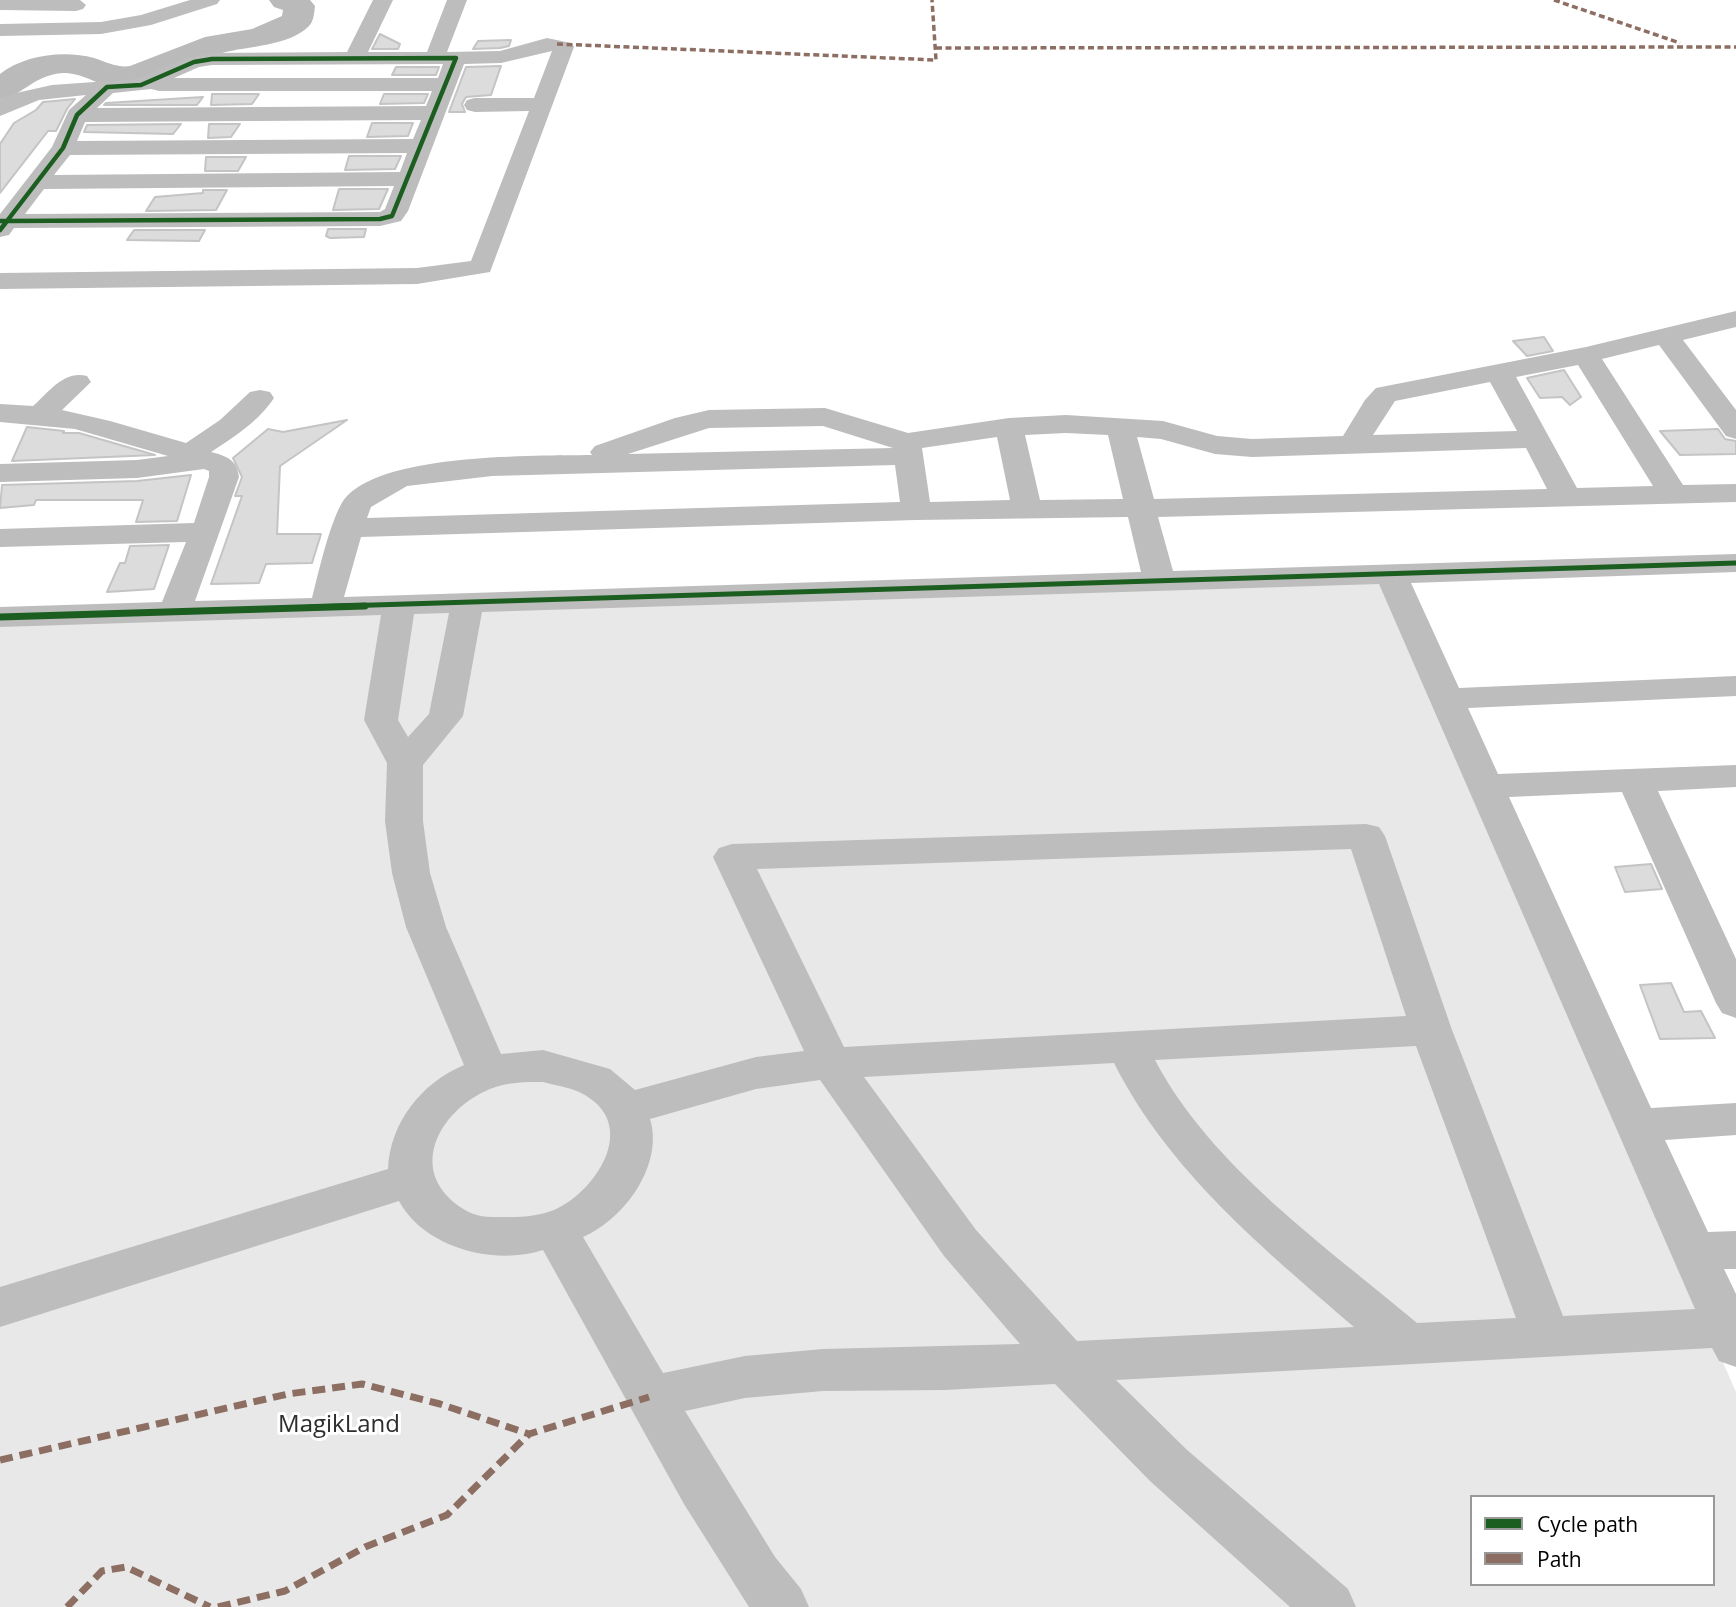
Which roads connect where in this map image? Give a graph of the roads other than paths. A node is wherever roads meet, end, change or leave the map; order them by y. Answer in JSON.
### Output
{"nodes":[{"id":1,"x":159,"y":0,"type":"edge"},
{"id":2,"x":210,"y":0,"type":"edge"},
{"id":3,"x":383,"y":0,"type":"edge"},
{"id":4,"x":457,"y":0,"type":"edge"},
{"id":5,"x":78,"y":2,"type":"edge"},
{"id":6,"x":0,"y":4,"type":"edge"},
{"id":7,"x":144,"y":21,"type":"junction"},
{"id":8,"x":0,"y":30,"type":"edge"},
{"id":9,"x":56,"y":30,"type":"junction"},
{"id":10,"x":0,"y":48,"type":"edge"},
{"id":11,"x":355,"y":57,"type":"junction"},
{"id":12,"x":446,"y":57,"type":"junction"},
{"id":13,"x":445,"y":84,"type":"junction"},
{"id":14,"x":141,"y":85,"type":"junction"},
{"id":15,"x":107,"y":87,"type":"junction"},
{"id":16,"x":544,"y":104,"type":"junction"},
{"id":17,"x":475,"y":105,"type":"dead end"},
{"id":18,"x":0,"y":109,"type":"edge"},
{"id":19,"x":434,"y":113,"type":"junction"},
{"id":20,"x":77,"y":115,"type":"junction"},
{"id":21,"x":421,"y":146,"type":"junction"},
{"id":22,"x":63,"y":148,"type":"junction"},
{"id":23,"x":408,"y":179,"type":"junction"},
{"id":24,"x":39,"y":182,"type":"junction"},
{"id":25,"x":1,"y":224,"type":"edge"},
{"id":26,"x":0,"y":281,"type":"edge"},
{"id":27,"x":1736,"y":319,"type":"edge"},
{"id":28,"x":1666,"y":336,"type":"junction"},
{"id":29,"x":1586,"y":355,"type":"junction"},
{"id":30,"x":1499,"y":372,"type":"junction"},
{"id":31,"x":77,"y":382,"type":"dead end"},
{"id":32,"x":260,"y":398,"type":"dead end"},
{"id":33,"x":0,"y":413,"type":"edge"},
{"id":34,"x":41,"y":414,"type":"junction"},
{"id":35,"x":1009,"y":427,"type":"junction"},
{"id":36,"x":1120,"y":427,"type":"junction"},
{"id":37,"x":1736,"y":430,"type":"edge"},
{"id":38,"x":1537,"y":439,"type":"junction"},
{"id":39,"x":1353,"y":444,"type":"junction"},
{"id":40,"x":907,"y":449,"type":"junction"},
{"id":41,"x":199,"y":457,"type":"junction"},
{"id":42,"x":572,"y":464,"type":"junction"},
{"id":43,"x":0,"y":473,"type":"edge"},
{"id":44,"x":1736,"y":493,"type":"edge"},
{"id":45,"x":1673,"y":494,"type":"junction"},
{"id":46,"x":1567,"y":497,"type":"junction"},
{"id":47,"x":1141,"y":508,"type":"junction"},
{"id":48,"x":1027,"y":509,"type":"junction"},
{"id":49,"x":916,"y":511,"type":"junction"},
{"id":50,"x":348,"y":528,"type":"junction"},
{"id":51,"x":206,"y":532,"type":"junction"},
{"id":52,"x":0,"y":538,"type":"edge"},
{"id":53,"x":1736,"y":563,"type":"edge"},
{"id":54,"x":1160,"y":582,"type":"junction"},
{"id":55,"x":1736,"y":585,"type":"edge"},
{"id":56,"x":1397,"y":587,"type":"junction"},
{"id":57,"x":467,"y":601,"type":"junction"},
{"id":58,"x":399,"y":604,"type":"junction"},
{"id":59,"x":325,"y":607,"type":"junction"},
{"id":60,"x":174,"y":612,"type":"junction"},
{"id":61,"x":0,"y":617,"type":"edge"},
{"id":62,"x":1736,"y":686,"type":"edge"},
{"id":63,"x":1447,"y":699,"type":"junction"},
{"id":64,"x":405,"y":763,"type":"junction"},
{"id":65,"x":1736,"y":776,"type":"edge"},
{"id":66,"x":1635,"y":781,"type":"junction"},
{"id":67,"x":1486,"y":786,"type":"junction"},
{"id":68,"x":1736,"y":1003,"type":"edge"},
{"id":69,"x":1431,"y":1030,"type":"junction"},
{"id":70,"x":1127,"y":1047,"type":"junction"},
{"id":71,"x":831,"y":1063,"type":"junction"},
{"id":72,"x":488,"y":1073,"type":"junction"},
{"id":73,"x":626,"y":1109,"type":"junction"},
{"id":74,"x":1736,"y":1119,"type":"edge"},
{"id":75,"x":1637,"y":1125,"type":"junction"},
{"id":76,"x":411,"y":1180,"type":"junction"},
{"id":77,"x":555,"y":1229,"type":"junction"},
{"id":78,"x":1714,"y":1251,"type":"edge"},
{"id":79,"x":0,"y":1307,"type":"edge"},
{"id":80,"x":1547,"y":1337,"type":"junction"},
{"id":81,"x":1732,"y":1337,"type":"edge"},
{"id":82,"x":1409,"y":1345,"type":"junction"},
{"id":83,"x":1066,"y":1363,"type":"junction"},
{"id":84,"x":649,"y":1398,"type":"junction"},
{"id":85,"x":782,"y":1607,"type":"edge"},
{"id":86,"x":1329,"y":1607,"type":"edge"}],
"edges":[{"from":1,"to":7,"type":"street"},
{"from":2,"to":7,"type":"street"},
{"from":3,"to":11,"type":"street"},
{"from":4,"to":12,"type":"street"},
{"from":5,"to":6,"type":"street"},
{"from":5,"to":9,"type":"street"},
{"from":7,"to":9,"type":"street"},
{"from":8,"to":9,"type":"street"},
{"from":9,"to":10,"type":"street"},
{"from":11,"to":12,"type":"street"},
{"from":11,"to":14,"type":"street"},
{"from":12,"to":13,"type":"street"},
{"from":12,"to":16,"type":"street"},
{"from":13,"to":14,"type":"street"},
{"from":13,"to":19,"type":"street"},
{"from":14,"to":15,"type":"street"},
{"from":15,"to":18,"type":"street"},
{"from":15,"to":20,"type":"street"},
{"from":16,"to":17,"type":"street"},
{"from":16,"to":26,"type":"street"},
{"from":19,"to":20,"type":"street"},
{"from":19,"to":21,"type":"street"},
{"from":20,"to":22,"type":"street"},
{"from":21,"to":22,"type":"street"},
{"from":21,"to":23,"type":"street"},
{"from":22,"to":24,"type":"street"},
{"from":23,"to":24,"type":"street"},
{"from":23,"to":25,"type":"street"},
{"from":24,"to":25,"type":"street"},
{"from":27,"to":28,"type":"street"},
{"from":28,"to":29,"type":"street"},
{"from":28,"to":37,"type":"street"},
{"from":29,"to":30,"type":"street"},
{"from":29,"to":45,"type":"street"},
{"from":30,"to":38,"type":"street"},
{"from":30,"to":39,"type":"street"},
{"from":31,"to":34,"type":"street"},
{"from":32,"to":41,"type":"street"},
{"from":33,"to":34,"type":"street"},
{"from":34,"to":41,"type":"street"},
{"from":35,"to":36,"type":"street"},
{"from":35,"to":40,"type":"street"},
{"from":35,"to":48,"type":"street"},
{"from":36,"to":39,"type":"street"},
{"from":36,"to":47,"type":"street"},
{"from":38,"to":39,"type":"street"},
{"from":38,"to":46,"type":"street"},
{"from":40,"to":42,"type":"street"},
{"from":40,"to":42,"type":"street"},
{"from":40,"to":49,"type":"street"},
{"from":41,"to":43,"type":"street"},
{"from":41,"to":51,"type":"street"},
{"from":42,"to":50,"type":"street"},
{"from":44,"to":45,"type":"street"},
{"from":45,"to":46,"type":"street"},
{"from":46,"to":47,"type":"street"},
{"from":47,"to":48,"type":"street"},
{"from":47,"to":54,"type":"street"},
{"from":48,"to":49,"type":"street"},
{"from":49,"to":50,"type":"street"},
{"from":50,"to":59,"type":"street"},
{"from":51,"to":52,"type":"street"},
{"from":51,"to":60,"type":"street"},
{"from":53,"to":56,"type":"street"},
{"from":54,"to":56,"type":"street"},
{"from":54,"to":57,"type":"street"},
{"from":55,"to":56,"type":"street"},
{"from":56,"to":63,"type":"street"},
{"from":57,"to":58,"type":"street"},
{"from":57,"to":64,"type":"street"},
{"from":58,"to":59,"type":"street"},
{"from":58,"to":64,"type":"street"},
{"from":59,"to":60,"type":"street"},
{"from":60,"to":61,"type":"street"},
{"from":62,"to":63,"type":"street"},
{"from":63,"to":67,"type":"street"},
{"from":64,"to":72,"type":"street"},
{"from":65,"to":66,"type":"street"},
{"from":66,"to":67,"type":"street"},
{"from":66,"to":68,"type":"street"},
{"from":67,"to":75,"type":"street"},
{"from":69,"to":70,"type":"street"},
{"from":69,"to":71,"type":"street"},
{"from":69,"to":80,"type":"street"},
{"from":70,"to":71,"type":"street"},
{"from":70,"to":82,"type":"street"},
{"from":71,"to":73,"type":"street"},
{"from":71,"to":83,"type":"street"},
{"from":72,"to":73,"type":"street"},
{"from":72,"to":76,"type":"street"},
{"from":73,"to":77,"type":"street"},
{"from":74,"to":75,"type":"street"},
{"from":75,"to":78,"type":"street"},
{"from":76,"to":77,"type":"street"},
{"from":76,"to":79,"type":"street"},
{"from":77,"to":84,"type":"street"},
{"from":78,"to":81,"type":"street"},
{"from":80,"to":81,"type":"street"},
{"from":80,"to":82,"type":"street"},
{"from":82,"to":83,"type":"street"},
{"from":83,"to":84,"type":"street"},
{"from":83,"to":86,"type":"street"},
{"from":84,"to":85,"type":"street"}]}
